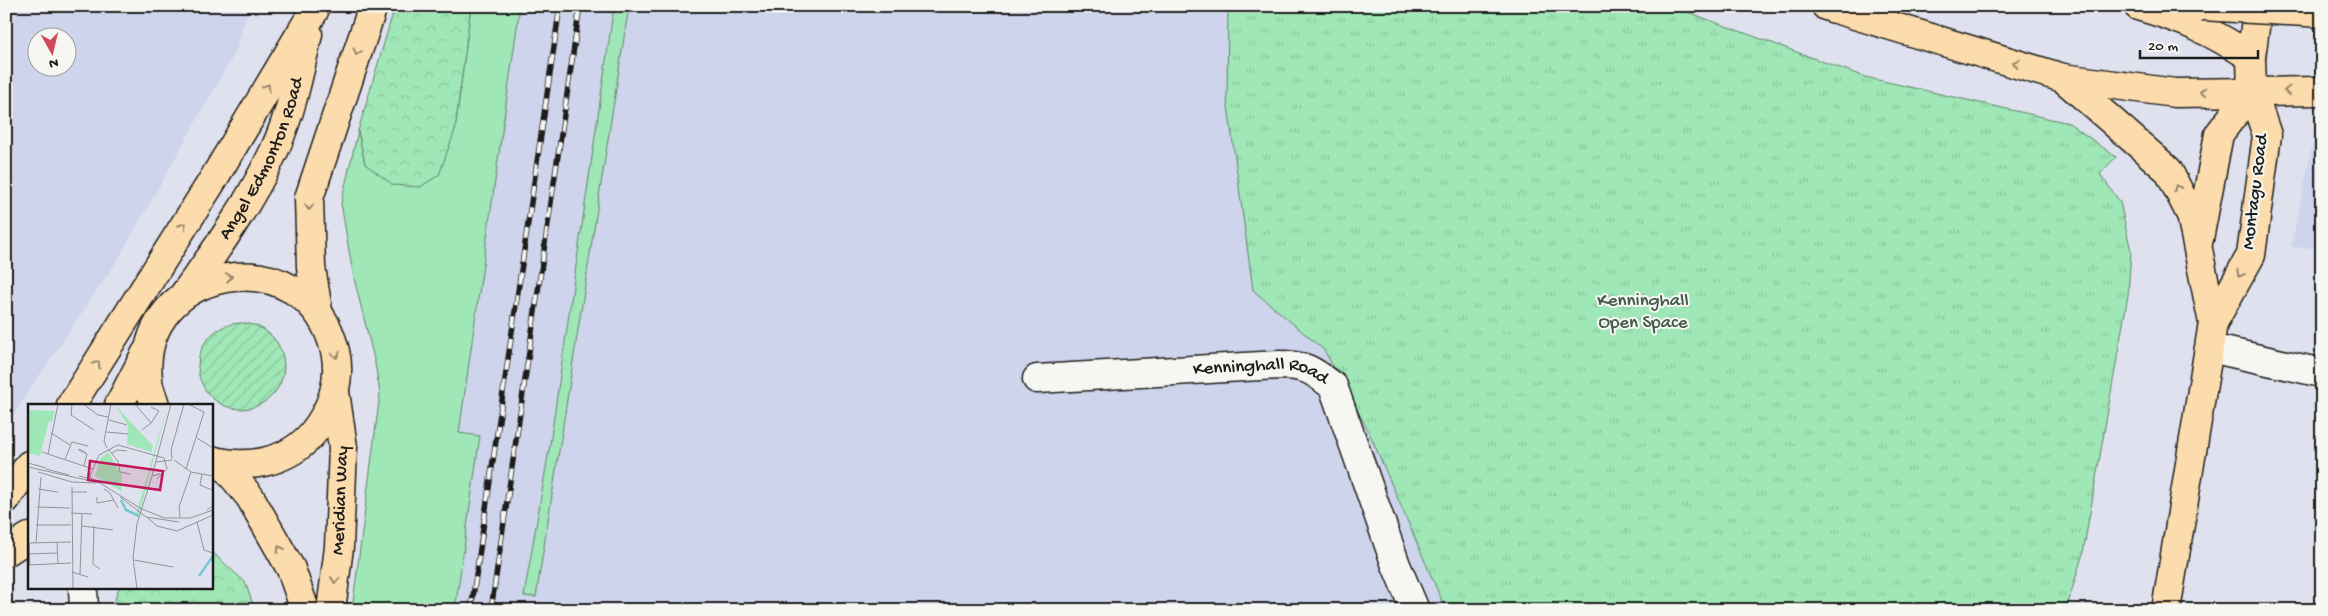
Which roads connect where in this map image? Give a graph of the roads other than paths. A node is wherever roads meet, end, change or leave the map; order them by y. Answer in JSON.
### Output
{"nodes":[{"id":1,"x":373,"y":6,"type":"edge"},
{"id":2,"x":2138,"y":6,"type":"edge"},
{"id":3,"x":2202,"y":6,"type":"edge"},
{"id":4,"x":2258,"y":6,"type":"edge"},
{"id":5,"x":1829,"y":7,"type":"edge"},
{"id":6,"x":314,"y":8,"type":"edge"},
{"id":7,"x":2322,"y":13,"type":"edge"},
{"id":8,"x":2251,"y":57,"type":"junction"},
{"id":9,"x":2063,"y":78,"type":"junction"},
{"id":10,"x":2322,"y":90,"type":"edge"},
{"id":11,"x":2252,"y":91,"type":"junction"},
{"id":12,"x":2197,"y":251,"type":"junction"},
{"id":13,"x":181,"y":298,"type":"junction"},
{"id":14,"x":318,"y":310,"type":"junction"},
{"id":15,"x":2211,"y":336,"type":"junction"},
{"id":16,"x":150,"y":344,"type":"junction"},
{"id":17,"x":2322,"y":373,"type":"edge"},
{"id":18,"x":1037,"y":379,"type":"dead end"},
{"id":19,"x":335,"y":392,"type":"junction"},
{"id":20,"x":71,"y":404,"type":"edge"},
{"id":21,"x":120,"y":404,"type":"edge"},
{"id":22,"x":155,"y":404,"type":"edge"},
{"id":23,"x":217,"y":462,"type":"edge"},
{"id":24,"x":28,"y":466,"type":"edge"},
{"id":25,"x":28,"y":497,"type":"edge"},
{"id":26,"x":6,"y":498,"type":"edge"},
{"id":27,"x":6,"y":512,"type":"edge"},
{"id":28,"x":28,"y":538,"type":"edge"},
{"id":29,"x":6,"y":552,"type":"edge"},
{"id":30,"x":84,"y":588,"type":"edge"},
{"id":31,"x":84,"y":610,"type":"edge"},
{"id":32,"x":305,"y":610,"type":"edge"},
{"id":33,"x":331,"y":610,"type":"edge"},
{"id":34,"x":1415,"y":610,"type":"edge"},
{"id":35,"x":2166,"y":610,"type":"edge"}],
"edges":[{"from":1,"to":14,"type":"main road","one_way":true},
{"from":2,"to":8,"type":"main road"},
{"from":3,"to":7,"type":"main road","bridge":true},
{"from":4,"to":8,"type":"main road"},
{"from":9,"to":5,"type":"main road","one_way":true},
{"from":6,"to":13,"type":"main road","name":"Angel Edmonton Road"},
{"from":20,"to":6,"type":"main road","one_way":true},
{"from":8,"to":11,"type":"main road"},
{"from":11,"to":9,"type":"main road","one_way":true},
{"from":12,"to":9,"type":"main road","one_way":true},
{"from":10,"to":11,"type":"main road","one_way":true},
{"from":11,"to":12,"type":"main road","name":"Montagu Road"},
{"from":11,"to":15,"type":"main road","name":"Montagu Road","one_way":true},
{"from":12,"to":15,"type":"main road","name":"Montagu Road"},
{"from":13,"to":14,"type":"main road","one_way":true},
{"from":13,"to":16,"type":"main road"},
{"from":14,"to":19,"type":"main road","one_way":true},
{"from":15,"to":17,"type":"street"},
{"from":15,"to":35,"type":"main road","name":"Montagu Road"},
{"from":16,"to":21,"type":"main road"},
{"from":16,"to":22,"type":"main road"},
{"from":18,"to":34,"type":"street","name":"Kenninghall Road"},
{"from":19,"to":23,"type":"main road"},
{"from":19,"to":33,"type":"main road","name":"Meridian Way","one_way":true},
{"from":32,"to":23,"type":"main road","one_way":true},
{"from":24,"to":26,"type":"main road"},
{"from":25,"to":27,"type":"main road"},
{"from":28,"to":29,"type":"main road"},
{"from":30,"to":31,"type":"street"}]}
